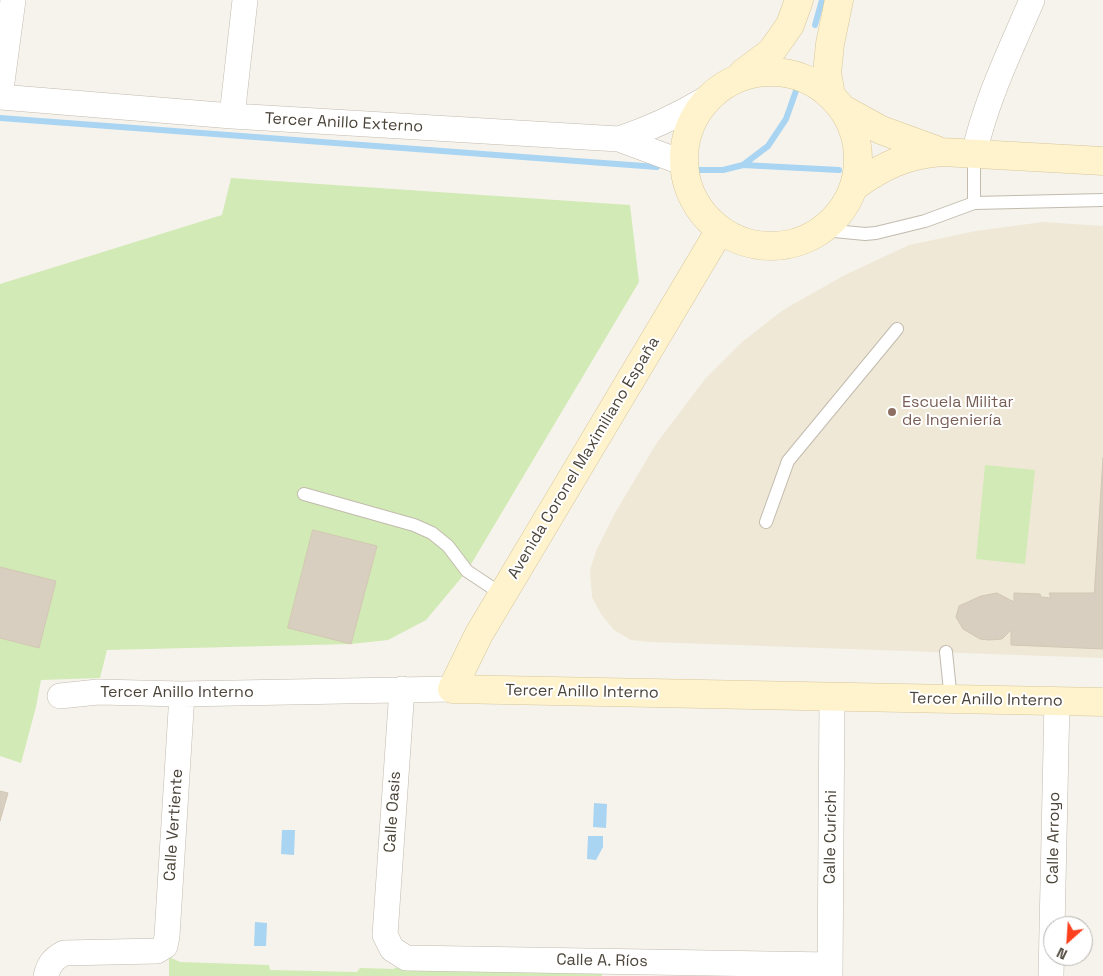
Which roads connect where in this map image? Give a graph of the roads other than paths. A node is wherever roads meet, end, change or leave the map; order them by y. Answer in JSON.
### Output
{"nodes":[{"id":1,"x":13,"y":0,"type":"edge"},
{"id":2,"x":245,"y":0,"type":"edge"},
{"id":3,"x":799,"y":0,"type":"edge"},
{"id":4,"x":839,"y":0,"type":"edge"},
{"id":5,"x":1032,"y":0,"type":"edge"},
{"id":6,"x":743,"y":73,"type":"junction"},
{"id":7,"x":0,"y":98,"type":"edge"},
{"id":8,"x":704,"y":100,"type":"junction"},
{"id":9,"x":837,"y":102,"type":"junction"},
{"id":10,"x":232,"y":116,"type":"junction"},
{"id":11,"x":619,"y":139,"type":"junction"},
{"id":12,"x":942,"y":152,"type":"junction"},
{"id":13,"x":974,"y":154,"type":"junction"},
{"id":14,"x":1103,"y":161,"type":"edge"},
{"id":15,"x":684,"y":163,"type":"junction"},
{"id":16,"x":855,"y":186,"type":"junction"},
{"id":17,"x":1103,"y":200,"type":"edge"},
{"id":18,"x":974,"y":203,"type":"junction"},
{"id":19,"x":720,"y":230,"type":"junction"},
{"id":20,"x":824,"y":230,"type":"junction"},
{"id":21,"x":897,"y":329,"type":"dead end"},
{"id":22,"x":304,"y":494,"type":"dead end"},
{"id":23,"x":766,"y":522,"type":"dead end"},
{"id":24,"x":503,"y":595,"type":"junction"},
{"id":25,"x":946,"y":652,"type":"dead end"},
{"id":26,"x":402,"y":689,"type":"junction"},
{"id":27,"x":452,"y":689,"type":"junction"},
{"id":28,"x":182,"y":694,"type":"junction"},
{"id":29,"x":60,"y":696,"type":"dead end"},
{"id":30,"x":832,"y":697,"type":"junction"},
{"id":31,"x":951,"y":700,"type":"junction"},
{"id":32,"x":1058,"y":701,"type":"junction"},
{"id":33,"x":1103,"y":702,"type":"edge"},
{"id":34,"x":385,"y":935,"type":"joint"},
{"id":35,"x":830,"y":970,"type":"edge"},
{"id":36,"x":46,"y":976,"type":"edge"},
{"id":37,"x":1051,"y":976,"type":"edge"}],
"edges":[{"from":1,"to":7,"type":"street"},
{"from":2,"to":10,"type":"street"},
{"from":3,"to":6,"type":"street"},
{"from":4,"to":9,"type":"street"},
{"from":5,"to":13,"type":"street"},
{"from":6,"to":8,"type":"street"},
{"from":6,"to":9,"type":"street"},
{"from":7,"to":10,"type":"street","name":"Tercer Anillo Externo"},
{"from":8,"to":11,"type":"street"},
{"from":8,"to":15,"type":"street"},
{"from":9,"to":12,"type":"street"},
{"from":9,"to":16,"type":"street"},
{"from":10,"to":11,"type":"street","name":"Tercer Anillo Externo"},
{"from":11,"to":15,"type":"street","name":"Tercer Anillo Externo"},
{"from":12,"to":13,"type":"street"},
{"from":12,"to":16,"type":"street"},
{"from":13,"to":14,"type":"street"},
{"from":13,"to":18,"type":"lane"},
{"from":15,"to":19,"type":"street"},
{"from":16,"to":20,"type":"street"},
{"from":17,"to":18,"type":"lane"},
{"from":18,"to":20,"type":"lane"},
{"from":19,"to":20,"type":"street"},
{"from":19,"to":24,"type":"street","name":"Avenida Coronel Maximiliano España"},
{"from":21,"to":23,"type":"lane"},
{"from":22,"to":24,"type":"lane"},
{"from":24,"to":27,"type":"street","name":"Avenida Coronel Maximiliano España"},
{"from":25,"to":31,"type":"lane"},
{"from":26,"to":27,"type":"street","name":"Tercer Anillo Interno"},
{"from":26,"to":28,"type":"street","name":"Tercer Anillo Interno"},
{"from":26,"to":34,"type":"street","name":"Calle Oasis"},
{"from":27,"to":30,"type":"street","name":"Tercer Anillo Interno"},
{"from":28,"to":29,"type":"street","name":"Tercer Anillo Interno"},
{"from":28,"to":36,"type":"street","name":"Calle Vertiente"},
{"from":30,"to":31,"type":"street","name":"Tercer Anillo Interno"},
{"from":30,"to":35,"type":"street","name":"Calle Curichi"},
{"from":31,"to":32,"type":"street","name":"Tercer Anillo Interno"},
{"from":32,"to":33,"type":"street","name":"Tercer Anillo Interno"},
{"from":32,"to":37,"type":"street","name":"Calle Arroyo"},
{"from":34,"to":35,"type":"street","name":"Calle A. Ríos"}]}
